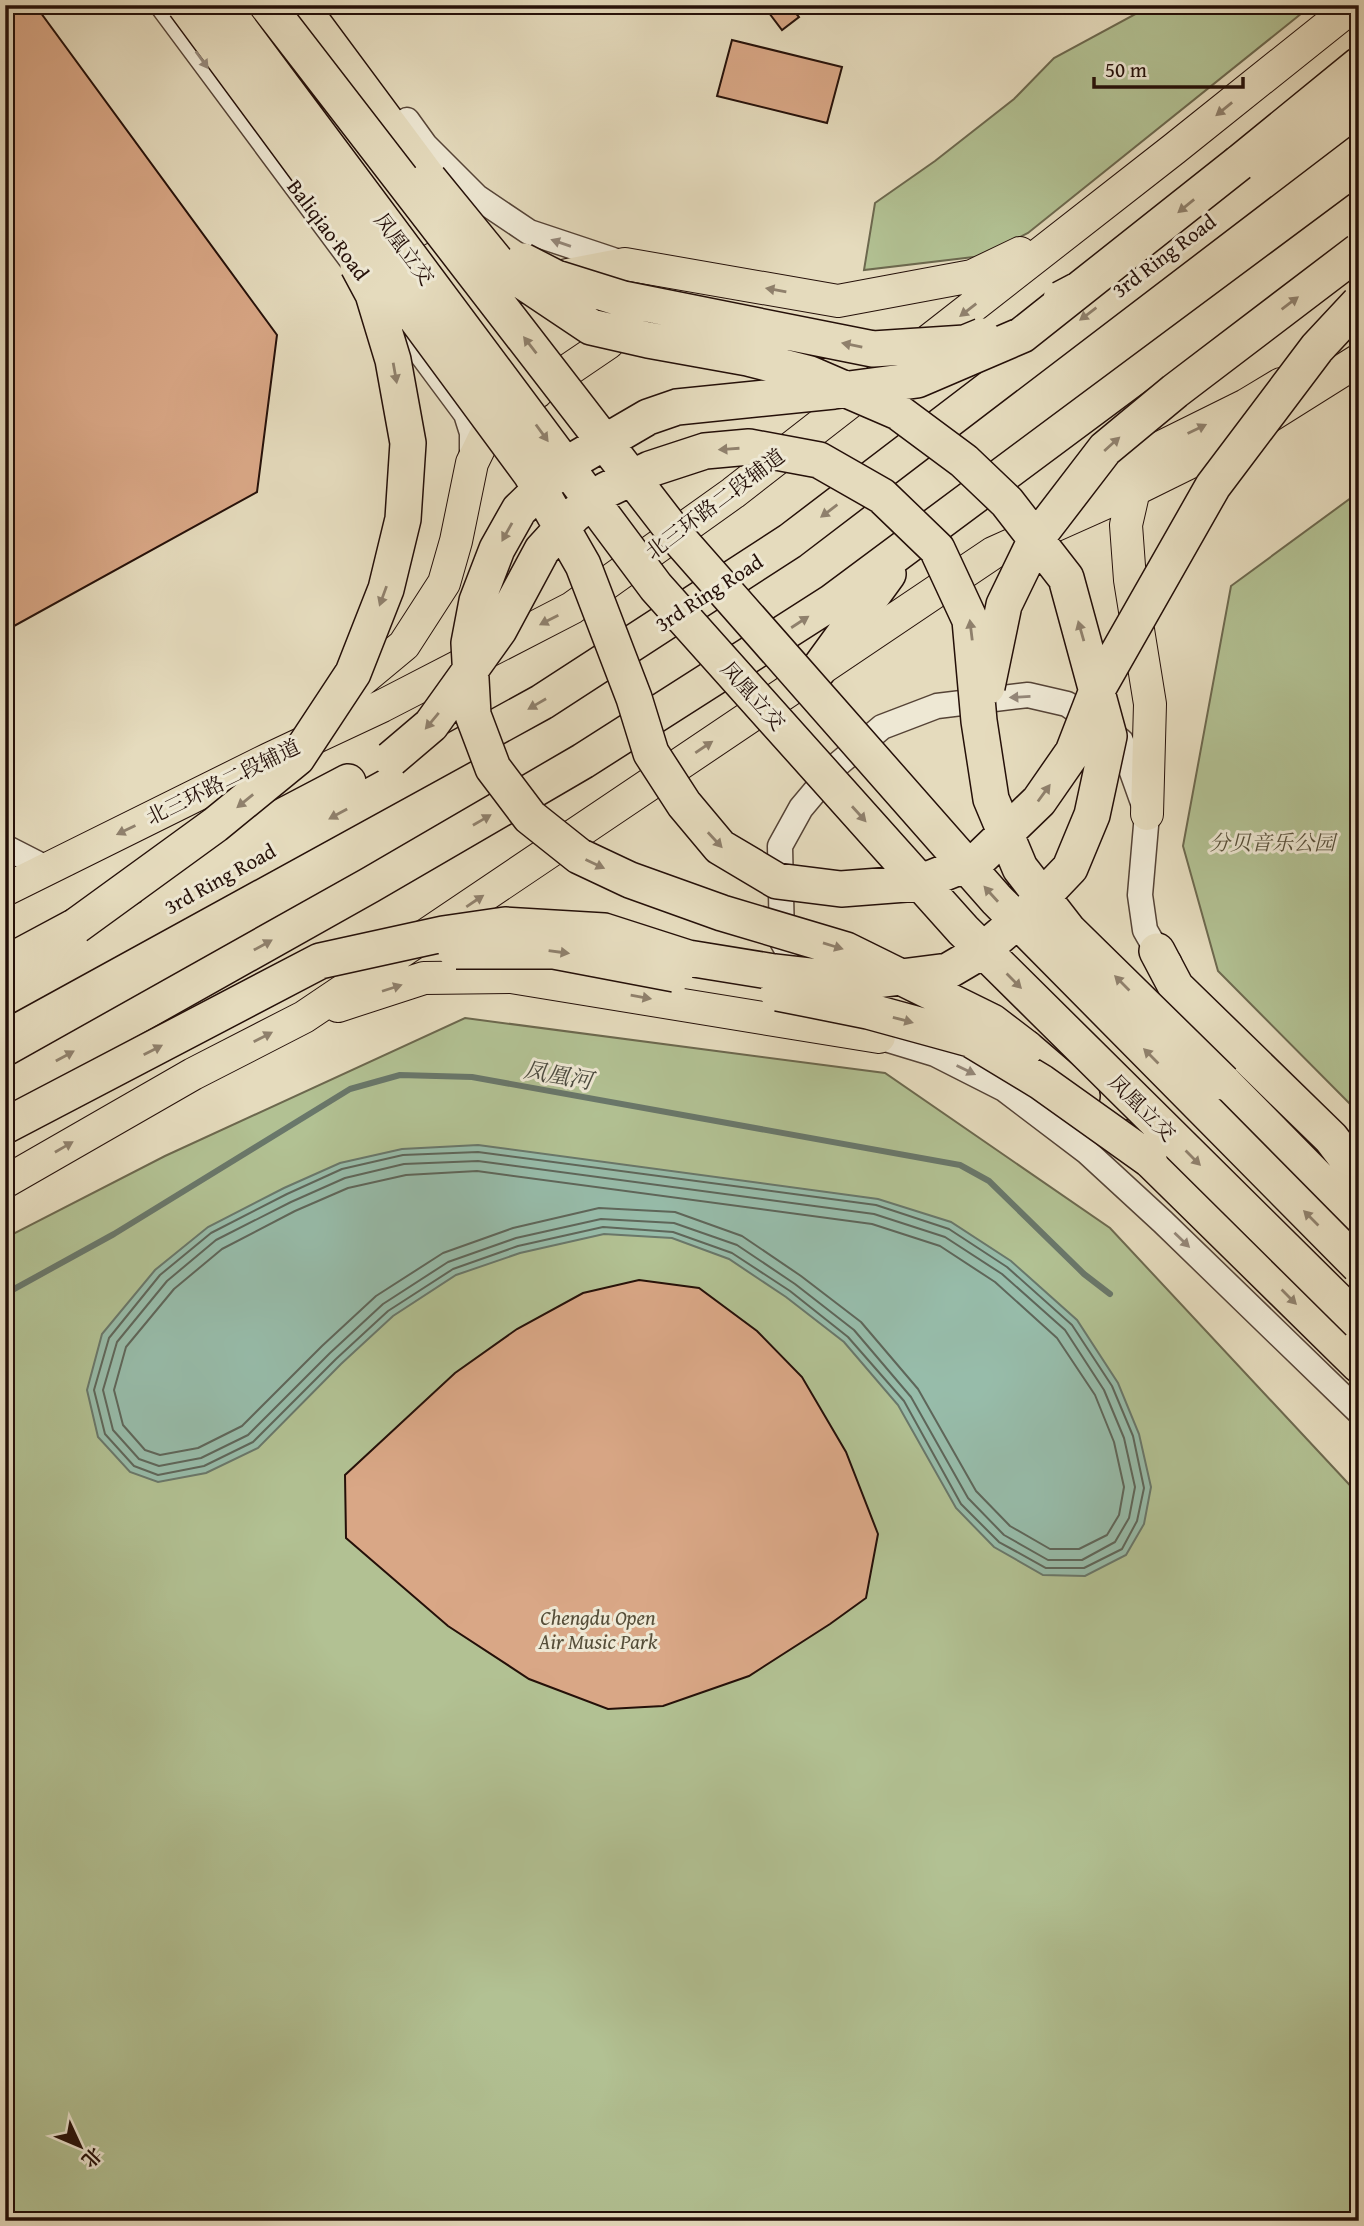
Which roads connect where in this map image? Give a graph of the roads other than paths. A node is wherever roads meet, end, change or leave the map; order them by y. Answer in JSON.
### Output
{"nodes":[{"id":1,"x":162,"y":5,"type":"edge"},
{"id":2,"x":185,"y":5,"type":"edge"},
{"id":3,"x":222,"y":5,"type":"edge"},
{"id":4,"x":235,"y":5,"type":"edge"},
{"id":5,"x":267,"y":5,"type":"edge"},
{"id":6,"x":300,"y":5,"type":"edge"},
{"id":7,"x":321,"y":5,"type":"edge"},
{"id":8,"x":1354,"y":5,"type":"edge"},
{"id":9,"x":1359,"y":65,"type":"edge"},
{"id":10,"x":1359,"y":107,"type":"edge"},
{"id":11,"x":310,"y":176,"type":"junction"},
{"id":12,"x":429,"y":179,"type":"junction"},
{"id":13,"x":1359,"y":210,"type":"edge"},
{"id":14,"x":1074,"y":227,"type":"junction"},
{"id":15,"x":1359,"y":251,"type":"edge"},
{"id":16,"x":433,"y":259,"type":"junction"},
{"id":17,"x":625,"y":264,"type":"junction"},
{"id":18,"x":1080,"y":289,"type":"junction"},
{"id":19,"x":1359,"y":303,"type":"edge"},
{"id":20,"x":1359,"y":338,"type":"edge"},
{"id":21,"x":1359,"y":360,"type":"edge"},
{"id":22,"x":537,"y":392,"type":"junction"},
{"id":23,"x":472,"y":463,"type":"junction"},
{"id":24,"x":1134,"y":490,"type":"junction"},
{"id":25,"x":909,"y":545,"type":"junction"},
{"id":26,"x":993,"y":553,"type":"junction"},
{"id":27,"x":816,"y":673,"type":"junction"},
{"id":28,"x":1097,"y":690,"type":"junction"},
{"id":29,"x":979,"y":721,"type":"junction"},
{"id":30,"x":269,"y":758,"type":"junction"},
{"id":31,"x":1147,"y":814,"type":"junction"},
{"id":32,"x":5,"y":847,"type":"edge"},
{"id":33,"x":48,"y":869,"type":"junction"},
{"id":34,"x":5,"y":890,"type":"edge"},
{"id":35,"x":76,"y":926,"type":"junction"},
{"id":36,"x":1157,"y":951,"type":"junction"},
{"id":37,"x":320,"y":961,"type":"junction"},
{"id":38,"x":5,"y":964,"type":"edge"},
{"id":39,"x":5,"y":997,"type":"edge"},
{"id":40,"x":304,"y":1017,"type":"junction"},
{"id":41,"x":879,"y":1037,"type":"junction"},
{"id":42,"x":5,"y":1090,"type":"edge"},
{"id":43,"x":5,"y":1126,"type":"edge"},
{"id":44,"x":1359,"y":1144,"type":"edge"},
{"id":45,"x":1149,"y":1159,"type":"junction"},
{"id":46,"x":1359,"y":1175,"type":"edge"},
{"id":47,"x":5,"y":1182,"type":"edge"},
{"id":48,"x":1359,"y":1220,"type":"edge"},
{"id":49,"x":1359,"y":1266,"type":"edge"},
{"id":50,"x":1359,"y":1322,"type":"edge"},
{"id":51,"x":1359,"y":1365,"type":"edge"},
{"id":52,"x":1359,"y":1412,"type":"edge"}],
"edges":[{"from":1,"to":23,"type":"street","name":"Baliqiao Road","one_way":true},
{"from":2,"to":11,"type":"highway","bridge":true},
{"from":3,"to":50,"type":"highway","name":"凤凰立交","one_way":true,"bridge":true},
{"from":4,"to":16,"type":"street"},
{"from":49,"to":5,"type":"highway","name":"凤凰立交","one_way":true,"bridge":true},
{"from":6,"to":12,"type":"highway"},
{"from":17,"to":7,"type":"street","one_way":true},
{"from":8,"to":14,"type":"main road","name":"北三环路二段辅道","one_way":true},
{"from":9,"to":18,"type":"highway","one_way":true,"bridge":true},
{"from":10,"to":39,"type":"highway","name":"3rd Ring Road","one_way":true},
{"from":11,"to":28,"type":"highway","one_way":true,"bridge":true},
{"from":11,"to":35,"type":"highway","one_way":true,"bridge":true},
{"from":18,"to":12,"type":"highway","one_way":true,"bridge":true},
{"from":28,"to":12,"type":"highway","one_way":true,"bridge":true},
{"from":13,"to":25,"type":"highway"},
{"from":14,"to":17,"type":"main road","one_way":true},
{"from":14,"to":30,"type":"main road","name":"北三环路二段辅道","one_way":true},
{"from":29,"to":15,"type":"highway","one_way":true,"bridge":true},
{"from":16,"to":17,"type":"main road"},
{"from":16,"to":22,"type":"main road"},
{"from":17,"to":22,"type":"main road"},
{"from":18,"to":45,"type":"highway","one_way":true,"bridge":true},
{"from":19,"to":28,"type":"highway","bridge":true},
{"from":26,"to":20,"type":"main road","one_way":true},
{"from":21,"to":24,"type":"main road"},
{"from":22,"to":23,"type":"main road"},
{"from":23,"to":30,"type":"main road"},
{"from":24,"to":26,"type":"main road"},
{"from":24,"to":31,"type":"main road"},
{"from":25,"to":27,"type":"highway"},
{"from":42,"to":25,"type":"highway","one_way":true},
{"from":26,"to":27,"type":"main road"},
{"from":40,"to":27,"type":"main road","one_way":true},
{"from":28,"to":37,"type":"highway","bridge":true},
{"from":29,"to":35,"type":"highway","one_way":true,"bridge":true},
{"from":48,"to":29,"type":"highway","one_way":true,"bridge":true},
{"from":30,"to":33,"type":"main road","name":"北三环路二段辅道","one_way":true},
{"from":31,"to":36,"type":"street"},
{"from":31,"to":41,"type":"street","one_way":true},
{"from":32,"to":33,"type":"street"},
{"from":33,"to":34,"type":"main road","name":"北三环路二段辅道"},
{"from":35,"to":38,"type":"highway"},
{"from":36,"to":44,"type":"street"},
{"from":36,"to":46,"type":"highway"},
{"from":43,"to":37,"type":"highway","one_way":true,"bridge":true},
{"from":37,"to":45,"type":"highway","one_way":true,"bridge":true},
{"from":40,"to":41,"type":"main road","one_way":true},
{"from":47,"to":40,"type":"main road","one_way":true},
{"from":41,"to":52,"type":"street","one_way":true},
{"from":45,"to":51,"type":"highway","one_way":true}]}
